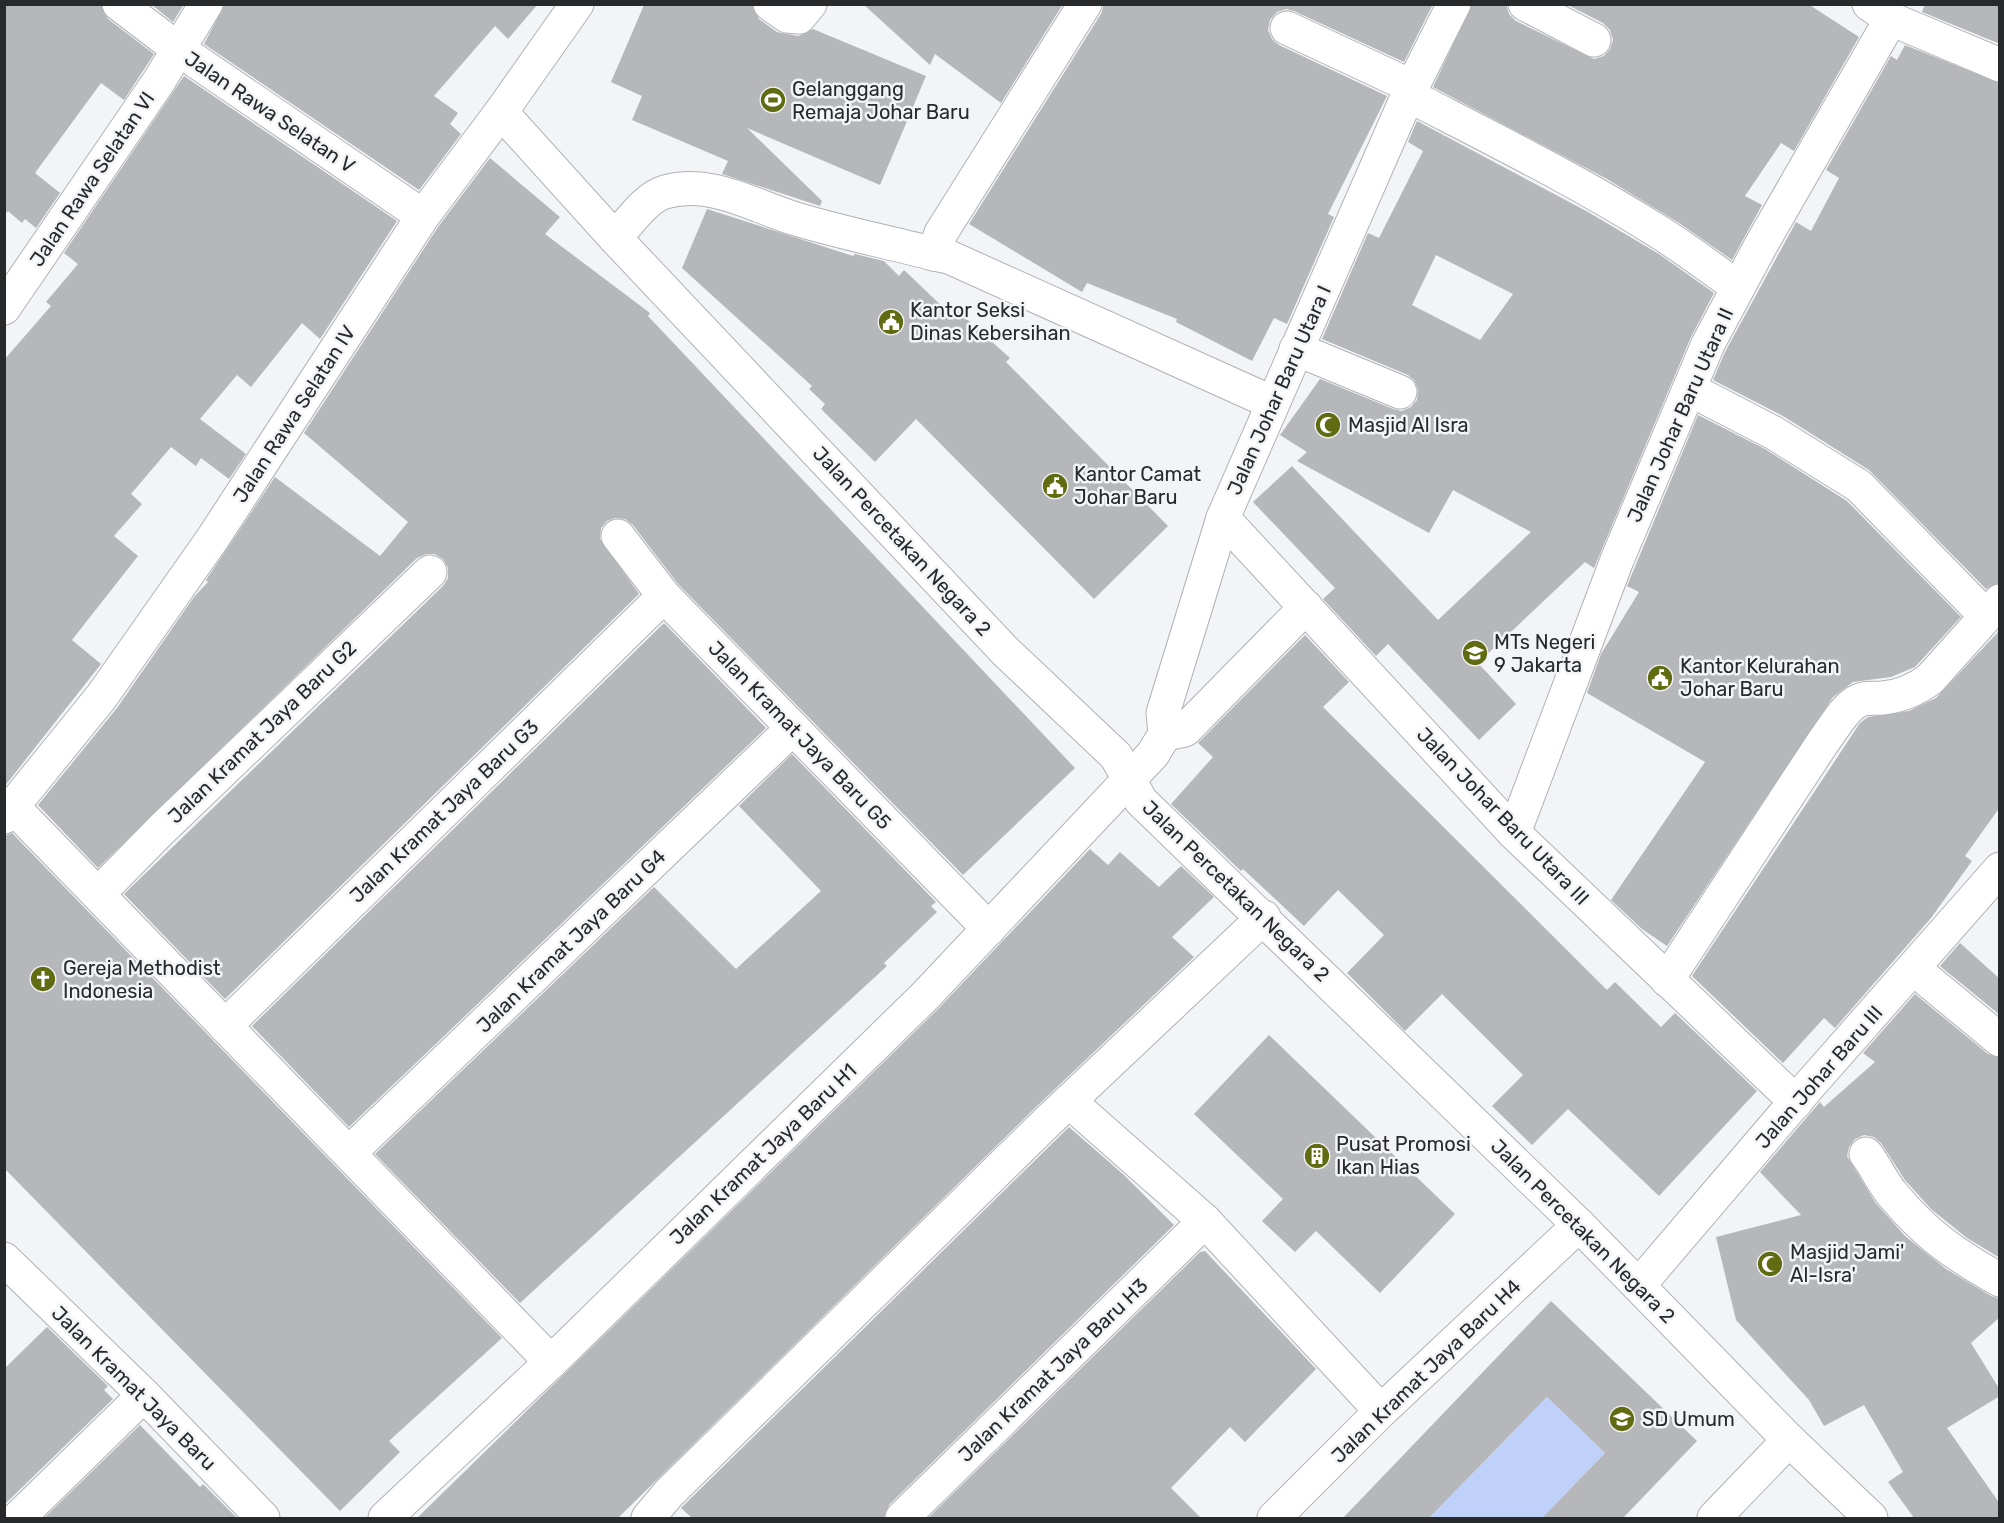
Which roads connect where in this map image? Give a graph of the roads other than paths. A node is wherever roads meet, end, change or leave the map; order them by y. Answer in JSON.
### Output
{"nodes":[{"id":1,"x":118,"y":4,"type":"edge"},
{"id":2,"x":206,"y":4,"type":"edge"},
{"id":3,"x":577,"y":4,"type":"edge"},
{"id":4,"x":770,"y":4,"type":"edge"},
{"id":5,"x":810,"y":4,"type":"edge"},
{"id":6,"x":1085,"y":4,"type":"edge"},
{"id":7,"x":1454,"y":4,"type":"edge"},
{"id":8,"x":1525,"y":4,"type":"edge"},
{"id":9,"x":1880,"y":12,"type":"edge"},
{"id":10,"x":1287,"y":28,"type":"dead end"},
{"id":11,"x":1594,"y":40,"type":"dead end"},
{"id":12,"x":178,"y":49,"type":"junction"},
{"id":13,"x":2000,"y":65,"type":"edge"},
{"id":14,"x":1411,"y":91,"type":"junction"},
{"id":15,"x":501,"y":112,"type":"junction"},
{"id":16,"x":423,"y":216,"type":"junction"},
{"id":17,"x":615,"y":238,"type":"junction"},
{"id":18,"x":934,"y":254,"type":"junction"},
{"id":19,"x":1738,"y":287,"type":"junction"},
{"id":20,"x":4,"y":308,"type":"edge"},
{"id":21,"x":1296,"y":349,"type":"junction"},
{"id":22,"x":1689,"y":389,"type":"junction"},
{"id":23,"x":1400,"y":392,"type":"dead end"},
{"id":24,"x":1272,"y":403,"type":"junction"},
{"id":25,"x":1223,"y":518,"type":"junction"},
{"id":26,"x":618,"y":536,"type":"dead end"},
{"id":27,"x":430,"y":572,"type":"dead end"},
{"id":28,"x":664,"y":596,"type":"junction"},
{"id":29,"x":1306,"y":607,"type":"junction"},
{"id":30,"x":1992,"y":608,"type":"edge"},
{"id":31,"x":793,"y":728,"type":"junction"},
{"id":32,"x":1164,"y":734,"type":"junction"},
{"id":33,"x":1130,"y":780,"type":"junction"},
{"id":34,"x":9,"y":812,"type":"edge"},
{"id":35,"x":1514,"y":833,"type":"junction"},
{"id":36,"x":2000,"y":869,"type":"edge"},
{"id":37,"x":98,"y":894,"type":"junction"},
{"id":38,"x":1264,"y":917,"type":"junction"},
{"id":39,"x":989,"y":929,"type":"junction"},
{"id":40,"x":1914,"y":969,"type":"junction"},
{"id":41,"x":1666,"y":980,"type":"junction"},
{"id":42,"x":225,"y":1026,"type":"junction"},
{"id":43,"x":2000,"y":1040,"type":"edge"},
{"id":44,"x":1070,"y":1102,"type":"junction"},
{"id":45,"x":1796,"y":1102,"type":"junction"},
{"id":46,"x":349,"y":1153,"type":"junction"},
{"id":47,"x":1866,"y":1154,"type":"dead end"},
{"id":48,"x":1205,"y":1221,"type":"junction"},
{"id":49,"x":1580,"y":1225,"type":"junction"},
{"id":50,"x":4,"y":1259,"type":"edge"},
{"id":51,"x":2000,"y":1280,"type":"edge"},
{"id":52,"x":1639,"y":1285,"type":"junction"},
{"id":53,"x":551,"y":1362,"type":"junction"},
{"id":54,"x":144,"y":1395,"type":"junction"},
{"id":55,"x":1381,"y":1411,"type":"junction"},
{"id":56,"x":1789,"y":1440,"type":"junction"},
{"id":57,"x":660,"y":1514,"type":"edge"},
{"id":58,"x":18,"y":1518,"type":"edge"},
{"id":59,"x":263,"y":1518,"type":"edge"},
{"id":60,"x":385,"y":1518,"type":"edge"},
{"id":61,"x":902,"y":1518,"type":"edge"},
{"id":62,"x":1274,"y":1518,"type":"edge"},
{"id":63,"x":1714,"y":1518,"type":"edge"},
{"id":64,"x":1871,"y":1518,"type":"edge"}],
"edges":[{"from":1,"to":12,"type":"street","name":"Jalan Rawa Selatan V"},
{"from":2,"to":12,"type":"street","name":"Jalan Rawa Selatan VI"},
{"from":3,"to":15,"type":"street","name":"Jalan Rawa Selatan IV"},
{"from":4,"to":5,"type":"street"},
{"from":6,"to":18,"type":"street"},
{"from":7,"to":14,"type":"street","name":"Jalan Johar Baru Utara I"},
{"from":8,"to":11,"type":"street"},
{"from":9,"to":13,"type":"street"},
{"from":9,"to":19,"type":"street","name":"Jalan Johar Baru Utara II"},
{"from":10,"to":14,"type":"street"},
{"from":12,"to":16,"type":"street","name":"Jalan Rawa Selatan V"},
{"from":12,"to":20,"type":"street","name":"Jalan Rawa Selatan VI"},
{"from":14,"to":19,"type":"street"},
{"from":14,"to":21,"type":"street","name":"Jalan Johar Baru Utara I"},
{"from":15,"to":16,"type":"street","name":"Jalan Rawa Selatan IV"},
{"from":15,"to":17,"type":"street","name":"Jalan Percetakan Negara 2"},
{"from":16,"to":34,"type":"street","name":"Jalan Rawa Selatan IV"},
{"from":17,"to":18,"type":"street"},
{"from":17,"to":33,"type":"street","name":"Jalan Percetakan Negara 2"},
{"from":18,"to":24,"type":"street"},
{"from":19,"to":22,"type":"street","name":"Jalan Johar Baru Utara II"},
{"from":21,"to":23,"type":"street"},
{"from":21,"to":24,"type":"street","name":"Jalan Johar Baru Utara I"},
{"from":22,"to":30,"type":"street"},
{"from":22,"to":35,"type":"street","name":"Jalan Johar Baru Utara II"},
{"from":24,"to":25,"type":"street","name":"Jalan Johar Baru Utara I"},
{"from":25,"to":29,"type":"street","name":"Jalan Johar Baru Utara III"},
{"from":25,"to":32,"type":"street","name":"Jalan Johar Baru Utara I"},
{"from":26,"to":28,"type":"street","name":"Jalan Kramat Jaya Baru G5"},
{"from":27,"to":37,"type":"street","name":"Jalan Kramat Jaya Baru G2"},
{"from":28,"to":31,"type":"street","name":"Jalan Kramat Jaya Baru G5"},
{"from":28,"to":42,"type":"street","name":"Jalan Kramat Jaya Baru G3"},
{"from":29,"to":32,"type":"street"},
{"from":29,"to":35,"type":"street","name":"Jalan Johar Baru Utara III"},
{"from":30,"to":41,"type":"street"},
{"from":31,"to":39,"type":"street","name":"Jalan Kramat Jaya Baru G5"},
{"from":31,"to":46,"type":"street","name":"Jalan Kramat Jaya Baru G4"},
{"from":32,"to":33,"type":"street","name":"Jalan Johar Baru Utara I"},
{"from":33,"to":38,"type":"street","name":"Jalan Percetakan Negara 2"},
{"from":33,"to":39,"type":"street","name":"Jalan Kramat Jaya Baru H1"},
{"from":34,"to":37,"type":"street"},
{"from":35,"to":41,"type":"street","name":"Jalan Johar Baru Utara III"},
{"from":36,"to":40,"type":"street","name":"Jalan Johar Baru III"},
{"from":37,"to":42,"type":"street"},
{"from":38,"to":44,"type":"street"},
{"from":38,"to":49,"type":"street","name":"Jalan Percetakan Negara 2"},
{"from":39,"to":53,"type":"street","name":"Jalan Kramat Jaya Baru H1"},
{"from":40,"to":43,"type":"street"},
{"from":40,"to":45,"type":"street","name":"Jalan Johar Baru III"},
{"from":41,"to":45,"type":"street","name":"Jalan Johar Baru Utara III"},
{"from":42,"to":46,"type":"street"},
{"from":44,"to":48,"type":"street"},
{"from":44,"to":57,"type":"street"},
{"from":45,"to":52,"type":"street","name":"Jalan Johar Baru III"},
{"from":46,"to":53,"type":"street"},
{"from":47,"to":51,"type":"street"},
{"from":48,"to":55,"type":"street"},
{"from":48,"to":61,"type":"street","name":"Jalan Kramat Jaya Baru H3"},
{"from":49,"to":52,"type":"street","name":"Jalan Percetakan Negara 2"},
{"from":49,"to":55,"type":"street","name":"Jalan Kramat Jaya Baru H4"},
{"from":50,"to":54,"type":"street","name":"Jalan Kramat Jaya Baru"},
{"from":52,"to":56,"type":"street","name":"Jalan Percetakan Negara 2"},
{"from":53,"to":60,"type":"street","name":"Jalan Kramat Jaya Baru H1"},
{"from":54,"to":58,"type":"street"},
{"from":54,"to":59,"type":"street","name":"Jalan Kramat Jaya Baru"},
{"from":55,"to":62,"type":"street","name":"Jalan Kramat Jaya Baru H4"},
{"from":56,"to":63,"type":"street"},
{"from":56,"to":64,"type":"street","name":"Jalan Percetakan Negara 2"}]}
